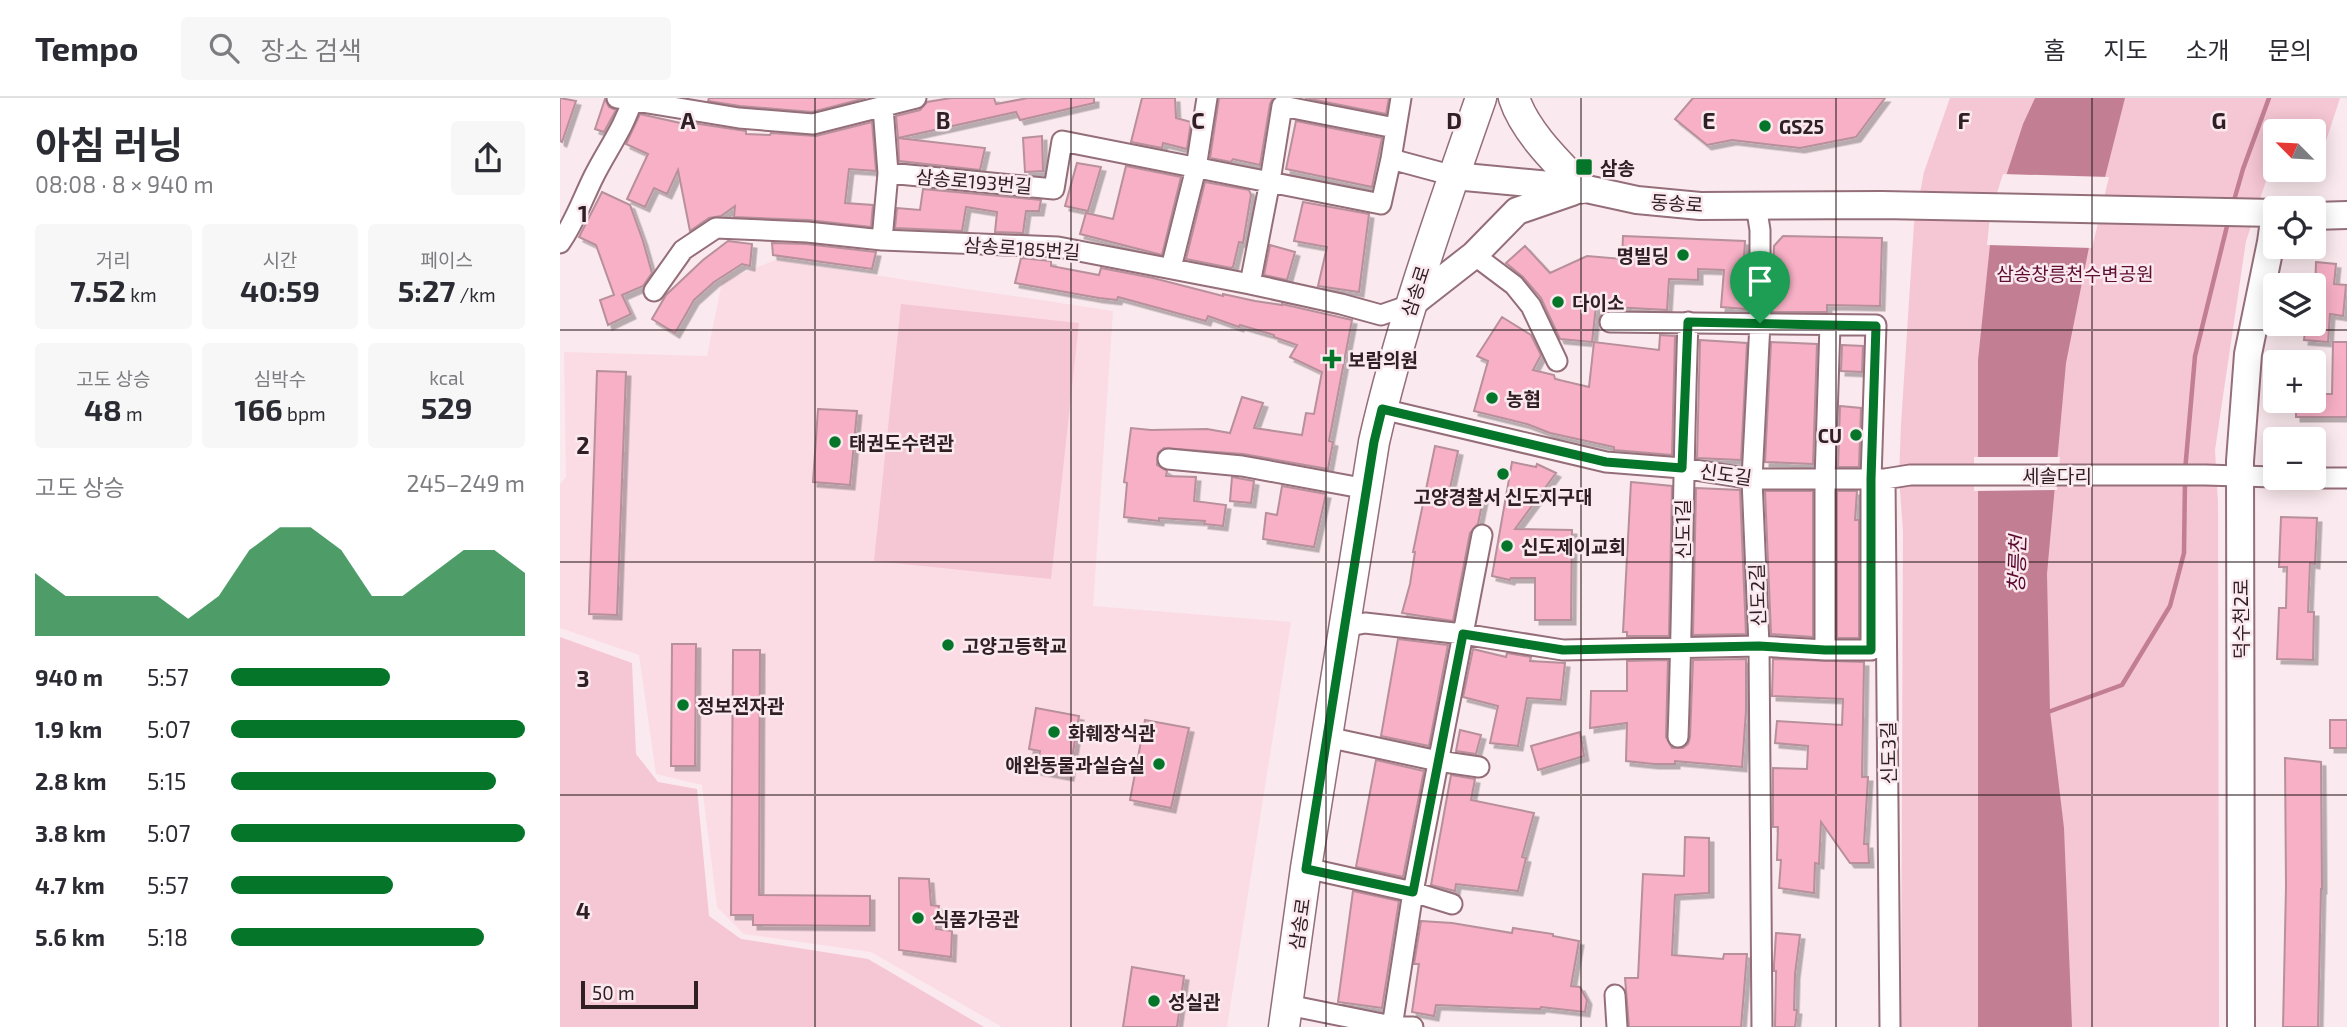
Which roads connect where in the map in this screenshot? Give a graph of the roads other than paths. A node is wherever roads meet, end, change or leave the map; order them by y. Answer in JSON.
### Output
{"nodes":[{"id":1,"x":916,"y":98,"type":"edge"},
{"id":2,"x":1207,"y":98,"type":"edge"},
{"id":3,"x":1401,"y":98,"type":"edge"},
{"id":4,"x":1462,"y":98,"type":"edge"},
{"id":5,"x":1481,"y":98,"type":"edge"},
{"id":6,"x":1494,"y":98,"type":"edge"},
{"id":7,"x":1514,"y":98,"type":"edge"},
{"id":8,"x":627,"y":99,"type":"edge"},
{"id":9,"x":1282,"y":102,"type":"edge"},
{"id":10,"x":883,"y":107,"type":"junction"},
{"id":11,"x":1395,"y":128,"type":"junction"},
{"id":12,"x":1391,"y":159,"type":"junction"},
{"id":13,"x":1196,"y":168,"type":"junction"},
{"id":14,"x":888,"y":173,"type":"junction"},
{"id":15,"x":1454,"y":176,"type":"junction"},
{"id":16,"x":1270,"y":181,"type":"junction"},
{"id":17,"x":1582,"y":188,"type":"junction"},
{"id":18,"x":1756,"y":205,"type":"junction"},
{"id":19,"x":2263,"y":212,"type":"edge"},
{"id":20,"x":2347,"y":215,"type":"edge"},
{"id":21,"x":2326,"y":216,"type":"edge"},
{"id":22,"x":882,"y":240,"type":"junction"},
{"id":23,"x":560,"y":243,"type":"edge"},
{"id":24,"x":1474,"y":255,"type":"junction"},
{"id":25,"x":2268,"y":259,"type":"edge"},
{"id":26,"x":1171,"y":268,"type":"junction"},
{"id":27,"x":1250,"y":284,"type":"junction"},
{"id":28,"x":654,"y":291,"type":"dead end"},
{"id":29,"x":1410,"y":305,"type":"junction"},
{"id":30,"x":1610,"y":322,"type":"dead end"},
{"id":31,"x":1688,"y":322,"type":"junction"},
{"id":32,"x":1760,"y":323,"type":"junction"},
{"id":33,"x":1830,"y":325,"type":"junction"},
{"id":34,"x":1558,"y":360,"type":"dead end"},
{"id":35,"x":1382,"y":409,"type":"junction"},
{"id":36,"x":1168,"y":459,"type":"dead end"},
{"id":37,"x":1682,"y":468,"type":"junction"},
{"id":38,"x":1910,"y":475,"type":"joint"},
{"id":39,"x":2239,"y":476,"type":"junction"},
{"id":40,"x":2263,"y":477,"type":"edge"},
{"id":41,"x":1825,"y":478,"type":"junction"},
{"id":42,"x":2326,"y":478,"type":"edge"},
{"id":43,"x":2347,"y":478,"type":"edge"},
{"id":44,"x":1752,"y":479,"type":"junction"},
{"id":45,"x":1878,"y":479,"type":"junction"},
{"id":46,"x":1367,"y":489,"type":"junction"},
{"id":47,"x":1482,"y":536,"type":"dead end"},
{"id":48,"x":1344,"y":627,"type":"junction"},
{"id":49,"x":1463,"y":634,"type":"junction"},
{"id":50,"x":1759,"y":646,"type":"junction"},
{"id":51,"x":1681,"y":649,"type":"junction"},
{"id":52,"x":1825,"y":650,"type":"junction"},
{"id":53,"x":1327,"y":737,"type":"junction"},
{"id":54,"x":1678,"y":737,"type":"dead end"},
{"id":55,"x":1438,"y":761,"type":"junction"},
{"id":56,"x":1479,"y":767,"type":"dead end"},
{"id":57,"x":1306,"y":869,"type":"junction"},
{"id":58,"x":1413,"y":892,"type":"junction"},
{"id":59,"x":1452,"y":904,"type":"dead end"},
{"id":60,"x":1615,"y":995,"type":"dead end"},
{"id":61,"x":1286,"y":1016,"type":"edge"},
{"id":62,"x":1392,"y":1027,"type":"edge"},
{"id":63,"x":1413,"y":1027,"type":"edge"},
{"id":64,"x":1617,"y":1027,"type":"edge"},
{"id":65,"x":1762,"y":1027,"type":"edge"},
{"id":66,"x":1890,"y":1027,"type":"edge"},
{"id":67,"x":2241,"y":1027,"type":"edge"}],
"edges":[{"from":1,"to":10,"type":"street"},
{"from":2,"to":13,"type":"street"},
{"from":3,"to":11,"type":"street"},
{"from":4,"to":15,"type":"main road"},
{"from":5,"to":15,"type":"main road","name":"삼송로"},
{"from":6,"to":15,"type":"main road"},
{"from":7,"to":17,"type":"main road"},
{"from":8,"to":10,"type":"street"},
{"from":8,"to":23,"type":"street"},
{"from":9,"to":11,"type":"street"},
{"from":9,"to":16,"type":"street"},
{"from":10,"to":14,"type":"street"},
{"from":11,"to":12,"type":"street"},
{"from":12,"to":15,"type":"street"},
{"from":12,"to":16,"type":"street"},
{"from":13,"to":14,"type":"street","name":"삼송로193번길"},
{"from":13,"to":16,"type":"street"},
{"from":13,"to":26,"type":"street"},
{"from":14,"to":22,"type":"street"},
{"from":15,"to":17,"type":"main road","name":"동송로"},
{"from":15,"to":29,"type":"main road","name":"삼송로"},
{"from":16,"to":27,"type":"street"},
{"from":17,"to":18,"type":"main road","name":"동송로"},
{"from":17,"to":24,"type":"main road"},
{"from":18,"to":19,"type":"main road","name":"동송로"},
{"from":18,"to":32,"type":"street","name":"신도2길"},
{"from":20,"to":21,"type":"main road"},
{"from":22,"to":26,"type":"street","name":"삼송로185번길"},
{"from":22,"to":28,"type":"street","name":"삼송로185번길"},
{"from":24,"to":29,"type":"main road"},
{"from":24,"to":34,"type":"street"},
{"from":25,"to":39,"type":"main road","name":"덕수천2로"},
{"from":26,"to":27,"type":"street","name":"삼송로185번길"},
{"from":27,"to":29,"type":"street","name":"삼송로185번길"},
{"from":29,"to":35,"type":"main road","name":"삼송로"},
{"from":30,"to":31,"type":"street"},
{"from":31,"to":32,"type":"street"},
{"from":31,"to":37,"type":"street","name":"신도1길"},
{"from":32,"to":33,"type":"street"},
{"from":32,"to":44,"type":"street","name":"신도2길"},
{"from":33,"to":41,"type":"street"},
{"from":33,"to":45,"type":"street","name":"신도3길"},
{"from":35,"to":37,"type":"street","name":"신도길"},
{"from":35,"to":46,"type":"main road","name":"삼송로"},
{"from":36,"to":46,"type":"street"},
{"from":37,"to":44,"type":"street","name":"신도길"},
{"from":37,"to":51,"type":"street","name":"신도1길"},
{"from":38,"to":39,"type":"street","name":"세솔다리"},
{"from":38,"to":45,"type":"street","name":"신도길"},
{"from":39,"to":40,"type":"street","name":"세솔다리"},
{"from":39,"to":67,"type":"main road","name":"덕수천2로"},
{"from":41,"to":44,"type":"street","name":"신도길"},
{"from":41,"to":45,"type":"street","name":"신도길"},
{"from":41,"to":52,"type":"street"},
{"from":42,"to":43,"type":"street"},
{"from":44,"to":50,"type":"street","name":"신도2길"},
{"from":45,"to":52,"type":"street","name":"신도3길"},
{"from":45,"to":66,"type":"street","name":"신도3길"},
{"from":46,"to":48,"type":"main road","name":"삼송로"},
{"from":47,"to":49,"type":"street"},
{"from":48,"to":49,"type":"street"},
{"from":48,"to":53,"type":"main road","name":"삼송로"},
{"from":49,"to":51,"type":"street"},
{"from":49,"to":55,"type":"street"},
{"from":50,"to":51,"type":"street"},
{"from":50,"to":52,"type":"street"},
{"from":50,"to":65,"type":"street","name":"신도2길"},
{"from":51,"to":54,"type":"street","name":"신도1길"},
{"from":53,"to":55,"type":"street"},
{"from":53,"to":57,"type":"main road","name":"삼송로"},
{"from":55,"to":56,"type":"street"},
{"from":55,"to":58,"type":"street"},
{"from":57,"to":58,"type":"street"},
{"from":57,"to":61,"type":"main road","name":"삼송로"},
{"from":58,"to":59,"type":"street"},
{"from":58,"to":62,"type":"street"},
{"from":60,"to":64,"type":"street"},
{"from":61,"to":62,"type":"street"},
{"from":62,"to":63,"type":"street"}]}
